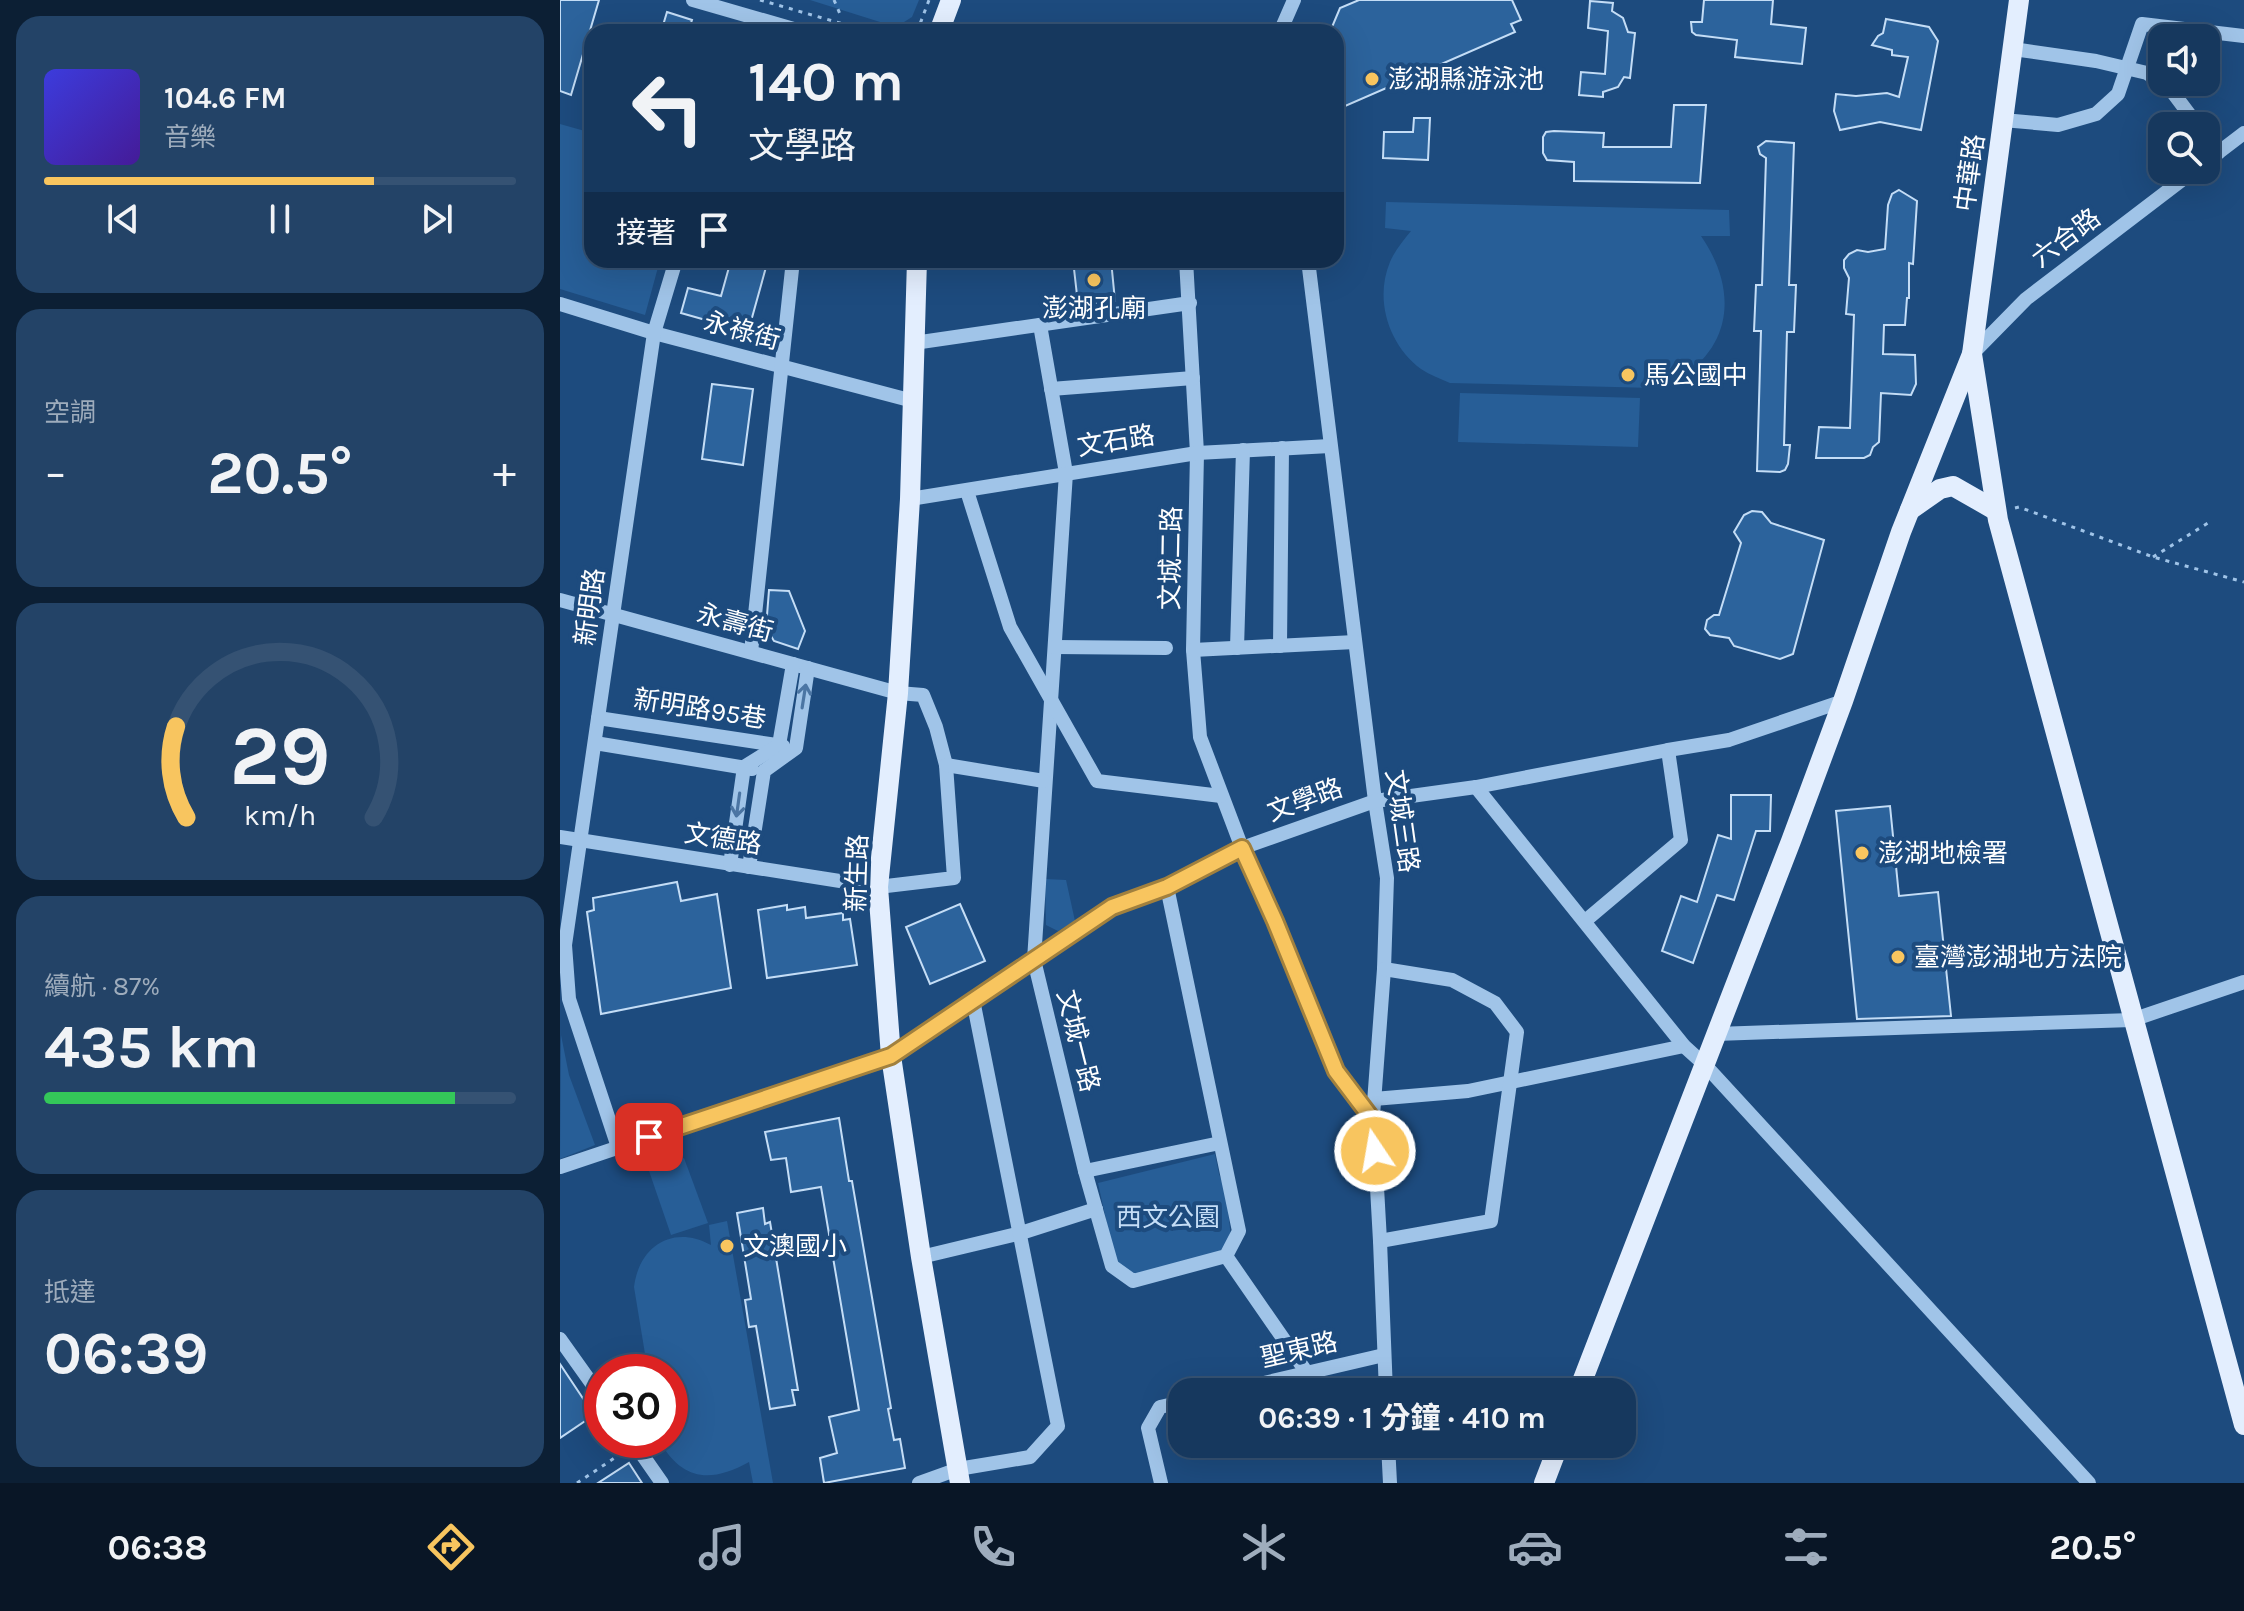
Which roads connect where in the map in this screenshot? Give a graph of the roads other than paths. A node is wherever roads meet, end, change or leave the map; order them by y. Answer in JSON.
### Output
{"nodes":[{"id":1,"x":693,"y":0,"type":"edge"},
{"id":2,"x":951,"y":0,"type":"edge"},
{"id":3,"x":1294,"y":0,"type":"edge"},
{"id":4,"x":2019,"y":0,"type":"edge"},
{"id":5,"x":747,"y":24,"type":"edge"},
{"id":6,"x":942,"y":24,"type":"edge"},
{"id":7,"x":1284,"y":24,"type":"edge"},
{"id":8,"x":2244,"y":36,"type":"edge"},
{"id":9,"x":2013,"y":49,"type":"junction"},
{"id":10,"x":2127,"y":68,"type":"junction"},
{"id":11,"x":2188,"y":112,"type":"edge"},
{"id":12,"x":2003,"y":120,"type":"junction"},
{"id":13,"x":2244,"y":133,"type":"edge"},
{"id":14,"x":2220,"y":151,"type":"edge"},
{"id":15,"x":2177,"y":184,"type":"edge"},
{"id":16,"x":674,"y":268,"type":"edge"},
{"id":17,"x":792,"y":268,"type":"edge"},
{"id":18,"x":917,"y":268,"type":"edge"},
{"id":19,"x":1187,"y":268,"type":"edge"},
{"id":20,"x":1309,"y":268,"type":"edge"},
{"id":21,"x":1190,"y":303,"type":"junction"},
{"id":22,"x":560,"y":304,"type":"edge"},
{"id":23,"x":1040,"y":325,"type":"junction"},
{"id":24,"x":654,"y":333,"type":"junction"},
{"id":25,"x":914,"y":343,"type":"junction"},
{"id":26,"x":1972,"y":354,"type":"junction"},
{"id":27,"x":782,"y":367,"type":"junction"},
{"id":28,"x":1193,"y":378,"type":"junction"},
{"id":29,"x":1051,"y":389,"type":"junction"},
{"id":30,"x":913,"y":401,"type":"junction"},
{"id":31,"x":1330,"y":446,"type":"junction"},
{"id":32,"x":1282,"y":448,"type":"junction"},
{"id":33,"x":1243,"y":450,"type":"junction"},
{"id":34,"x":1197,"y":453,"type":"junction"},
{"id":35,"x":1066,"y":473,"type":"junction"},
{"id":36,"x":967,"y":491,"type":"junction"},
{"id":37,"x":910,"y":499,"type":"junction"},
{"id":38,"x":1910,"y":510,"type":"junction"},
{"id":39,"x":1995,"y":510,"type":"junction"},
{"id":40,"x":560,"y":600,"type":"edge"},
{"id":41,"x":613,"y":614,"type":"junction"},
{"id":42,"x":1355,"y":642,"type":"junction"},
{"id":43,"x":1280,"y":646,"type":"junction"},
{"id":44,"x":1055,"y":647,"type":"junction"},
{"id":45,"x":1166,"y":648,"type":"dead end"},
{"id":46,"x":1237,"y":648,"type":"junction"},
{"id":47,"x":1193,"y":650,"type":"junction"},
{"id":48,"x":751,"y":652,"type":"junction"},
{"id":49,"x":793,"y":664,"type":"junction"},
{"id":50,"x":808,"y":668,"type":"junction"},
{"id":51,"x":898,"y":693,"type":"junction"},
{"id":52,"x":1052,"y":700,"type":"junction"},
{"id":53,"x":1843,"y":701,"type":"junction"},
{"id":54,"x":598,"y":718,"type":"junction"},
{"id":55,"x":595,"y":743,"type":"junction"},
{"id":56,"x":779,"y":745,"type":"junction"},
{"id":57,"x":796,"y":748,"type":"junction"},
{"id":58,"x":1668,"y":750,"type":"junction"},
{"id":59,"x":946,"y":765,"type":"junction"},
{"id":60,"x":744,"y":767,"type":"junction"},
{"id":61,"x":764,"y":771,"type":"junction"},
{"id":62,"x":1044,"y":781,"type":"junction"},
{"id":63,"x":1476,"y":787,"type":"junction"},
{"id":64,"x":1221,"y":796,"type":"junction"},
{"id":65,"x":1375,"y":801,"type":"junction"},
{"id":66,"x":560,"y":837,"type":"edge"},
{"id":67,"x":581,"y":841,"type":"junction"},
{"id":68,"x":1242,"y":848,"type":"junction"},
{"id":69,"x":730,"y":865,"type":"junction"},
{"id":70,"x":749,"y":867,"type":"junction"},
{"id":71,"x":878,"y":887,"type":"junction"},
{"id":72,"x":1167,"y":887,"type":"junction"},
{"id":73,"x":1585,"y":921,"type":"junction"},
{"id":74,"x":1034,"y":960,"type":"junction"},
{"id":75,"x":1384,"y":969,"type":"junction"},
{"id":76,"x":2244,"y":982,"type":"edge"},
{"id":77,"x":973,"y":1000,"type":"junction"},
{"id":78,"x":2132,"y":1020,"type":"junction"},
{"id":79,"x":1716,"y":1034,"type":"junction"},
{"id":80,"x":1684,"y":1046,"type":"junction"},
{"id":81,"x":891,"y":1056,"type":"junction"},
{"id":82,"x":1705,"y":1065,"type":"junction"},
{"id":83,"x":1510,"y":1084,"type":"junction"},
{"id":84,"x":1374,"y":1099,"type":"junction"},
{"id":85,"x":1373,"y":1120,"type":"junction"},
{"id":86,"x":1220,"y":1143,"type":"junction"},
{"id":87,"x":618,"y":1147,"type":"junction"},
{"id":88,"x":560,"y":1167,"type":"edge"},
{"id":89,"x":1085,"y":1171,"type":"junction"},
{"id":90,"x":1096,"y":1209,"type":"junction"},
{"id":91,"x":1021,"y":1233,"type":"junction"},
{"id":92,"x":1380,"y":1241,"type":"junction"},
{"id":93,"x":1226,"y":1256,"type":"junction"},
{"id":94,"x":921,"y":1257,"type":"junction"},
{"id":95,"x":560,"y":1339,"type":"edge"},
{"id":96,"x":1384,"y":1355,"type":"junction"},
{"id":97,"x":584,"y":1373,"type":"edge"},
{"id":98,"x":1307,"y":1373,"type":"junction"},
{"id":99,"x":1285,"y":1378,"type":"edge"},
{"id":100,"x":1385,"y":1378,"type":"edge"},
{"id":101,"x":1583,"y":1378,"type":"edge"},
{"id":102,"x":1168,"y":1405,"type":"edge"},
{"id":103,"x":2244,"y":1425,"type":"edge"},
{"id":104,"x":644,"y":1458,"type":"edge"},
{"id":105,"x":1389,"y":1458,"type":"edge"},
{"id":106,"x":1554,"y":1458,"type":"edge"},
{"id":107,"x":959,"y":1476,"type":"edge"},
{"id":108,"x":662,"y":1483,"type":"edge"},
{"id":109,"x":919,"y":1483,"type":"edge"},
{"id":110,"x":1161,"y":1483,"type":"edge"},
{"id":111,"x":1390,"y":1483,"type":"edge"},
{"id":112,"x":1544,"y":1483,"type":"edge"},
{"id":113,"x":2089,"y":1483,"type":"edge"}],
"edges":[{"from":1,"to":5,"type":"street"},
{"from":2,"to":6,"type":"main road"},
{"from":3,"to":7,"type":"street"},
{"from":4,"to":9,"type":"main road","name":"中華路"},
{"from":8,"to":10,"type":"street"},
{"from":9,"to":10,"type":"street"},
{"from":9,"to":12,"type":"main road","name":"中華路"},
{"from":10,"to":11,"type":"street"},
{"from":10,"to":12,"type":"street"},
{"from":12,"to":26,"type":"main road","name":"中華路"},
{"from":13,"to":14,"type":"street"},
{"from":15,"to":26,"type":"street","name":"六合路"},
{"from":16,"to":24,"type":"street","name":"新明路"},
{"from":17,"to":27,"type":"street"},
{"from":18,"to":25,"type":"main road","name":"新生路"},
{"from":19,"to":21,"type":"street","name":"文城二路"},
{"from":20,"to":31,"type":"street","name":"文城三路"},
{"from":21,"to":23,"type":"street"},
{"from":21,"to":28,"type":"street","name":"文城二路"},
{"from":22,"to":24,"type":"street","name":"永祿街"},
{"from":23,"to":25,"type":"street"},
{"from":23,"to":29,"type":"street","name":"文城一路"},
{"from":24,"to":27,"type":"street","name":"永祿街"},
{"from":24,"to":41,"type":"street","name":"新明路"},
{"from":25,"to":30,"type":"main road","name":"新生路"},
{"from":26,"to":38,"type":"main road"},
{"from":26,"to":39,"type":"main road"},
{"from":27,"to":30,"type":"street","name":"永祿街"},
{"from":27,"to":48,"type":"street"},
{"from":28,"to":29,"type":"street"},
{"from":28,"to":34,"type":"street","name":"文城二路"},
{"from":29,"to":35,"type":"street","name":"文城一路"},
{"from":30,"to":37,"type":"main road","name":"新生路"},
{"from":31,"to":32,"type":"street","name":"文石路"},
{"from":31,"to":42,"type":"street","name":"文城三路"},
{"from":32,"to":33,"type":"street","name":"文石路"},
{"from":32,"to":43,"type":"street"},
{"from":33,"to":34,"type":"street","name":"文石路"},
{"from":33,"to":46,"type":"street"},
{"from":34,"to":35,"type":"street","name":"文石路"},
{"from":34,"to":47,"type":"street","name":"文城二路"},
{"from":35,"to":36,"type":"street","name":"文石路"},
{"from":35,"to":44,"type":"street","name":"文城一路"},
{"from":36,"to":37,"type":"street","name":"文石路"},
{"from":36,"to":52,"type":"street"},
{"from":37,"to":51,"type":"main road","name":"新生路"},
{"from":38,"to":39,"type":"main road"},
{"from":38,"to":53,"type":"main road"},
{"from":39,"to":78,"type":"main road"},
{"from":40,"to":41,"type":"street","name":"永壽街"},
{"from":41,"to":48,"type":"street","name":"永壽街"},
{"from":41,"to":54,"type":"street","name":"新明路"},
{"from":42,"to":43,"type":"street"},
{"from":42,"to":65,"type":"street","name":"文城三路"},
{"from":43,"to":46,"type":"street"},
{"from":44,"to":45,"type":"street"},
{"from":44,"to":52,"type":"street","name":"文城一路"},
{"from":46,"to":47,"type":"street"},
{"from":47,"to":64,"type":"street","name":"文城二路"},
{"from":48,"to":49,"type":"street","name":"永壽街"},
{"from":49,"to":50,"type":"street","name":"永壽街"},
{"from":49,"to":56,"type":"street"},
{"from":50,"to":51,"type":"street","name":"永壽街"},
{"from":57,"to":50,"type":"street","one_way":true},
{"from":51,"to":59,"type":"street","name":"永壽街"},
{"from":51,"to":71,"type":"main road","name":"新生路"},
{"from":52,"to":62,"type":"street","name":"文城一路"},
{"from":52,"to":64,"type":"street"},
{"from":53,"to":58,"type":"street","name":"文學路"},
{"from":53,"to":79,"type":"main road"},
{"from":54,"to":55,"type":"street","name":"新明路"},
{"from":54,"to":56,"type":"street","name":"新明路95巷"},
{"from":55,"to":60,"type":"street"},
{"from":55,"to":67,"type":"street","name":"新明路"},
{"from":56,"to":57,"type":"street","name":"新明路95巷"},
{"from":56,"to":60,"type":"street"},
{"from":57,"to":61,"type":"street"},
{"from":58,"to":63,"type":"street","name":"文學路"},
{"from":58,"to":73,"type":"street"},
{"from":59,"to":62,"type":"street"},
{"from":59,"to":71,"type":"street","name":"文德路"},
{"from":60,"to":61,"type":"street"},
{"from":60,"to":69,"type":"street","one_way":true},
{"from":61,"to":70,"type":"street"},
{"from":62,"to":74,"type":"street","name":"文城一路"},
{"from":63,"to":65,"type":"street","name":"文學路"},
{"from":63,"to":73,"type":"street"},
{"from":64,"to":68,"type":"street","name":"文城二路"},
{"from":65,"to":68,"type":"street","name":"文學路"},
{"from":65,"to":75,"type":"street","name":"文城三路"},
{"from":66,"to":67,"type":"street","name":"文德路"},
{"from":67,"to":69,"type":"street","name":"文德路"},
{"from":67,"to":87,"type":"street","name":"新明路"},
{"from":68,"to":72,"type":"street","name":"文學路"},
{"from":68,"to":85,"type":"street","name":"文城二路"},
{"from":69,"to":70,"type":"street","name":"文德路"},
{"from":70,"to":71,"type":"street","name":"文德路"},
{"from":71,"to":81,"type":"main road","name":"新生路"},
{"from":72,"to":74,"type":"street","name":"文學路"},
{"from":72,"to":86,"type":"street"},
{"from":73,"to":80,"type":"street"},
{"from":74,"to":77,"type":"street","name":"文學路"},
{"from":74,"to":89,"type":"street","name":"文城一路"},
{"from":75,"to":83,"type":"street"},
{"from":75,"to":84,"type":"street","name":"文城三路"},
{"from":76,"to":78,"type":"street"},
{"from":77,"to":81,"type":"street","name":"文學路"},
{"from":77,"to":91,"type":"street"},
{"from":78,"to":79,"type":"street"},
{"from":78,"to":103,"type":"main road"},
{"from":79,"to":82,"type":"main road"},
{"from":80,"to":82,"type":"street"},
{"from":80,"to":83,"type":"street"},
{"from":81,"to":87,"type":"street","name":"文學路"},
{"from":81,"to":94,"type":"main road","name":"新生路"},
{"from":82,"to":101,"type":"main road"},
{"from":82,"to":113,"type":"street"},
{"from":83,"to":84,"type":"street"},
{"from":83,"to":92,"type":"street"},
{"from":84,"to":85,"type":"street","name":"文城三路"},
{"from":85,"to":92,"type":"street","name":"文城三路"},
{"from":86,"to":89,"type":"street"},
{"from":86,"to":93,"type":"street"},
{"from":87,"to":88,"type":"street","name":"文學路"},
{"from":89,"to":90,"type":"street","name":"文城一路"},
{"from":90,"to":91,"type":"street"},
{"from":90,"to":93,"type":"street","name":"文城一路"},
{"from":91,"to":94,"type":"street"},
{"from":91,"to":107,"type":"street"},
{"from":92,"to":96,"type":"street","name":"文城三路"},
{"from":93,"to":98,"type":"street"},
{"from":94,"to":107,"type":"main road","name":"新生路"},
{"from":95,"to":97,"type":"street"},
{"from":96,"to":98,"type":"street","name":"聖東路"},
{"from":96,"to":100,"type":"street","name":"文城三路"},
{"from":98,"to":99,"type":"street","name":"聖東路"},
{"from":102,"to":110,"type":"street"},
{"from":104,"to":108,"type":"street"},
{"from":105,"to":111,"type":"street"},
{"from":106,"to":112,"type":"main road"},
{"from":107,"to":109,"type":"street"}]}
